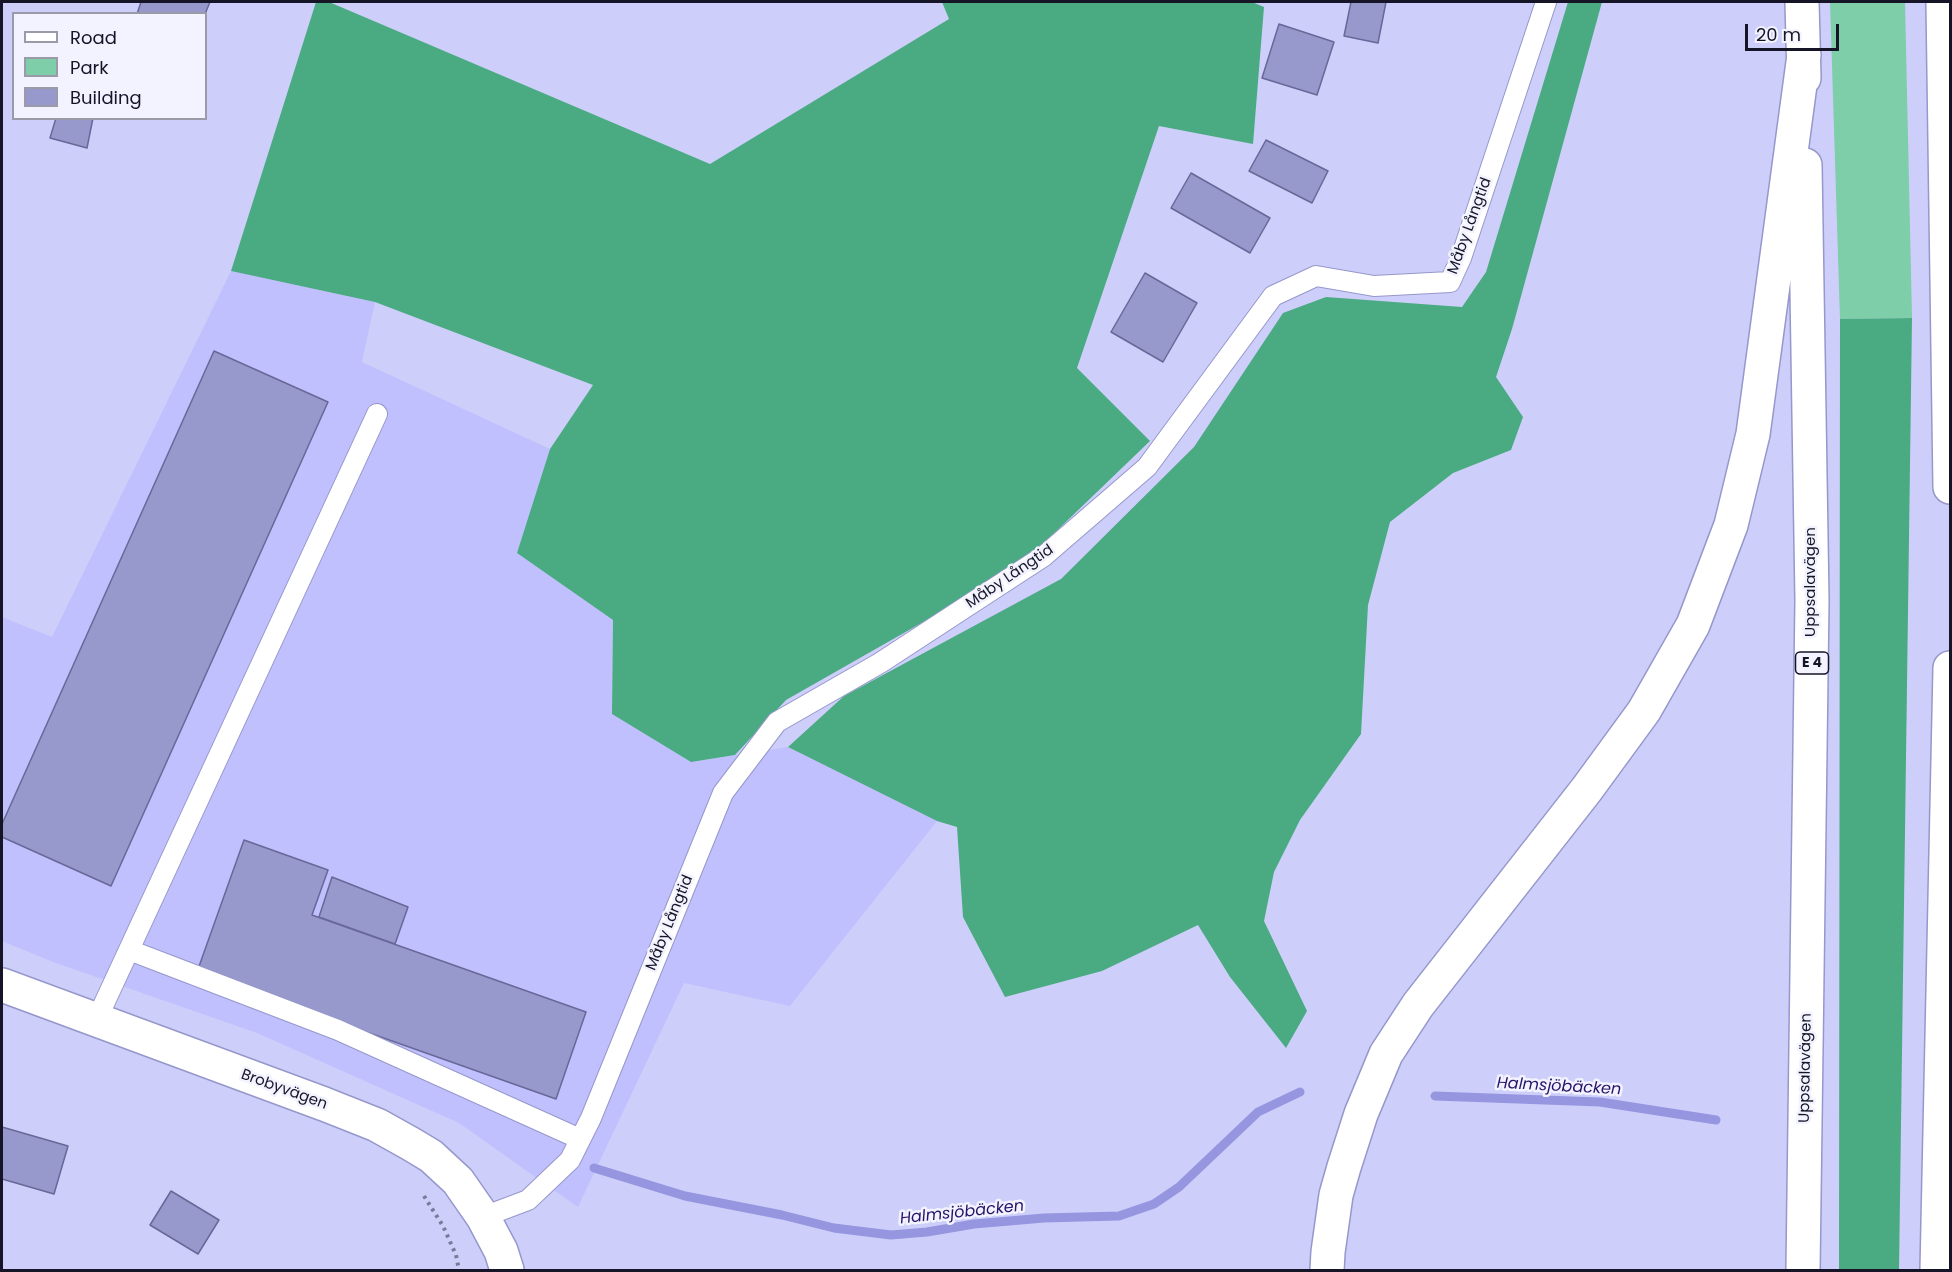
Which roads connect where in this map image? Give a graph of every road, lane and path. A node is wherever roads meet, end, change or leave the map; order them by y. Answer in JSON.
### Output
{"nodes":[{"id":1,"x":1546,"y":2,"type":"edge"},
{"id":2,"x":1802,"y":2,"type":"edge"},
{"id":3,"x":1943,"y":2,"type":"edge"},
{"id":4,"x":1804,"y":55,"type":"junction"},
{"id":5,"x":377,"y":414,"type":"dead end"},
{"id":6,"x":1950,"y":487,"type":"edge"},
{"id":7,"x":1950,"y":668,"type":"edge"},
{"id":8,"x":129,"y":950,"type":"junction"},
{"id":9,"x":2,"y":985,"type":"edge"},
{"id":10,"x":96,"y":1021,"type":"junction"},
{"id":11,"x":580,"y":1139,"type":"junction"},
{"id":12,"x":483,"y":1217,"type":"junction"},
{"id":13,"x":507,"y":1270,"type":"edge"},
{"id":14,"x":1327,"y":1270,"type":"edge"},
{"id":15,"x":1803,"y":1270,"type":"edge"},
{"id":16,"x":1937,"y":1270,"type":"edge"}],
"edges":[{"from":1,"to":11,"type":"lane","name":"Måby Långtid"},
{"from":2,"to":4,"type":"main road","name":"Uppsalavägen","number":"E 4"},
{"from":3,"to":6,"type":"main road"},
{"from":4,"to":14,"type":"main road"},
{"from":4,"to":15,"type":"main road","name":"Uppsalavägen","number":"E 4"},
{"from":5,"to":8,"type":"lane"},
{"from":7,"to":16,"type":"main road"},
{"from":8,"to":10,"type":"lane"},
{"from":8,"to":11,"type":"lane"},
{"from":9,"to":10,"type":"main road","name":"Brobyvägen"},
{"from":10,"to":12,"type":"main road","name":"Brobyvägen"},
{"from":11,"to":12,"type":"lane","name":"Måby Långtid"},
{"from":12,"to":13,"type":"main road","name":"Brobyvägen"}]}
